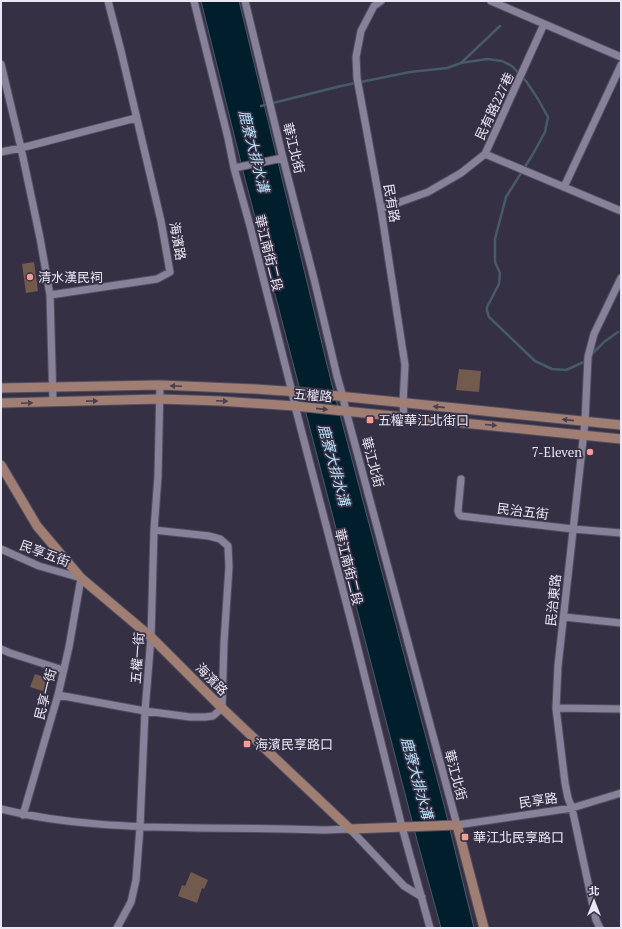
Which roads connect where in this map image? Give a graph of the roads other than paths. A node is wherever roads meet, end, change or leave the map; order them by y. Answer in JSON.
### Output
{"nodes":[{"id":1,"x":108,"y":1,"type":"edge"},
{"id":2,"x":194,"y":1,"type":"edge"},
{"id":3,"x":245,"y":1,"type":"edge"},
{"id":4,"x":381,"y":1,"type":"edge"},
{"id":5,"x":491,"y":1,"type":"edge"},
{"id":6,"x":372,"y":3,"type":"edge"},
{"id":7,"x":544,"y":24,"type":"junction"},
{"id":8,"x":621,"y":57,"type":"edge"},
{"id":9,"x":1,"y":64,"type":"edge"},
{"id":10,"x":621,"y":65,"type":"edge"},
{"id":11,"x":136,"y":118,"type":"junction"},
{"id":12,"x":21,"y":148,"type":"junction"},
{"id":13,"x":1,"y":152,"type":"edge"},
{"id":14,"x":485,"y":154,"type":"junction"},
{"id":15,"x":281,"y":158,"type":"junction"},
{"id":16,"x":237,"y":167,"type":"junction"},
{"id":17,"x":564,"y":187,"type":"junction"},
{"id":18,"x":381,"y":209,"type":"junction"},
{"id":19,"x":621,"y":211,"type":"edge"},
{"id":20,"x":621,"y":278,"type":"edge"},
{"id":21,"x":50,"y":295,"type":"junction"},
{"id":22,"x":160,"y":385,"type":"junction"},
{"id":23,"x":53,"y":387,"type":"junction"},
{"id":24,"x":1,"y":388,"type":"edge"},
{"id":25,"x":296,"y":392,"type":"junction"},
{"id":26,"x":341,"y":397,"type":"junction"},
{"id":27,"x":160,"y":399,"type":"junction"},
{"id":28,"x":53,"y":402,"type":"junction"},
{"id":29,"x":1,"y":403,"type":"edge"},
{"id":30,"x":403,"y":403,"type":"junction"},
{"id":31,"x":299,"y":407,"type":"junction"},
{"id":32,"x":343,"y":411,"type":"junction"},
{"id":33,"x":404,"y":417,"type":"junction"},
{"id":34,"x":585,"y":422,"type":"junction"},
{"id":35,"x":621,"y":425,"type":"edge"},
{"id":36,"x":583,"y":435,"type":"junction"},
{"id":37,"x":621,"y":439,"type":"edge"},
{"id":38,"x":1,"y":465,"type":"edge"},
{"id":39,"x":461,"y":479,"type":"dead end"},
{"id":40,"x":573,"y":529,"type":"junction"},
{"id":41,"x":154,"y":530,"type":"junction"},
{"id":42,"x":621,"y":533,"type":"edge"},
{"id":43,"x":1,"y":549,"type":"edge"},
{"id":44,"x":81,"y":578,"type":"junction"},
{"id":45,"x":564,"y":617,"type":"junction"},
{"id":46,"x":621,"y":623,"type":"edge"},
{"id":47,"x":151,"y":637,"type":"junction"},
{"id":48,"x":1,"y":649,"type":"edge"},
{"id":49,"x":64,"y":670,"type":"junction"},
{"id":50,"x":58,"y":695,"type":"junction"},
{"id":51,"x":222,"y":708,"type":"junction"},
{"id":52,"x":556,"y":708,"type":"junction"},
{"id":53,"x":621,"y":709,"type":"edge"},
{"id":54,"x":145,"y":711,"type":"junction"},
{"id":55,"x":621,"y":793,"type":"edge"},
{"id":56,"x":572,"y":808,"type":"junction"},
{"id":57,"x":1,"y":809,"type":"edge"},
{"id":58,"x":23,"y":815,"type":"junction"},
{"id":59,"x":457,"y":825,"type":"junction"},
{"id":60,"x":140,"y":827,"type":"junction"},
{"id":61,"x":402,"y":827,"type":"junction"},
{"id":62,"x":350,"y":829,"type":"junction"},
{"id":63,"x":422,"y":897,"type":"junction"},
{"id":64,"x":117,"y":928,"type":"edge"},
{"id":65,"x":430,"y":928,"type":"edge"},
{"id":66,"x":484,"y":928,"type":"edge"},
{"id":67,"x":600,"y":928,"type":"edge"}],
"edges":[{"from":1,"to":11,"type":"street","name":"海濱路"},
{"from":2,"to":16,"type":"street","name":"華江南街二段"},
{"from":3,"to":15,"type":"street","name":"華江北街"},
{"from":4,"to":6,"type":"street","name":"民有路"},
{"from":5,"to":7,"type":"street"},
{"from":6,"to":18,"type":"street","name":"民有路"},
{"from":7,"to":8,"type":"street"},
{"from":7,"to":14,"type":"street","name":"民有路227巷"},
{"from":9,"to":12,"type":"street"},
{"from":10,"to":17,"type":"street"},
{"from":11,"to":12,"type":"street"},
{"from":11,"to":21,"type":"street","name":"海濱路"},
{"from":12,"to":13,"type":"street"},
{"from":12,"to":21,"type":"street"},
{"from":14,"to":17,"type":"street"},
{"from":14,"to":18,"type":"street","name":"民有路227巷"},
{"from":15,"to":16,"type":"street"},
{"from":15,"to":26,"type":"street","name":"華江北街"},
{"from":16,"to":25,"type":"street","name":"華江南街二段"},
{"from":17,"to":19,"type":"street"},
{"from":18,"to":30,"type":"street","name":"民有路"},
{"from":20,"to":34,"type":"street","name":"民治東路"},
{"from":21,"to":23,"type":"street"},
{"from":22,"to":23,"type":"street","name":"五權路"},
{"from":25,"to":22,"type":"street","name":"五權路","one_way":true},
{"from":22,"to":27,"type":"street","name":"五權一街"},
{"from":23,"to":24,"type":"street","name":"五權路"},
{"from":23,"to":28,"type":"street"},
{"from":25,"to":26,"type":"street","name":"五權路"},
{"from":25,"to":31,"type":"street","name":"華江南街二段"},
{"from":26,"to":30,"type":"street","name":"五權路"},
{"from":26,"to":32,"type":"street","name":"華江北街"},
{"from":28,"to":27,"type":"street","name":"五權路","one_way":true},
{"from":27,"to":31,"type":"street","name":"五權路","one_way":true},
{"from":27,"to":41,"type":"street","name":"五權一街"},
{"from":29,"to":28,"type":"street","name":"五權路","one_way":true},
{"from":30,"to":33,"type":"street","name":"民有路"},
{"from":34,"to":30,"type":"street","name":"五權路","one_way":true},
{"from":31,"to":32,"type":"street","name":"五權路","one_way":true},
{"from":31,"to":61,"type":"street","name":"華江南街二段"},
{"from":32,"to":33,"type":"street","name":"五權路"},
{"from":32,"to":59,"type":"street","name":"華江北街"},
{"from":33,"to":36,"type":"street","name":"五權路","one_way":true},
{"from":34,"to":35,"type":"street","name":"五權路"},
{"from":34,"to":36,"type":"street","name":"民治東路"},
{"from":36,"to":37,"type":"street","name":"五權路"},
{"from":36,"to":40,"type":"street","name":"民治東路"},
{"from":38,"to":44,"type":"street","name":"海濱路"},
{"from":39,"to":40,"type":"street","name":"民治五街"},
{"from":40,"to":42,"type":"street","name":"民治五街"},
{"from":40,"to":45,"type":"street","name":"民治東路"},
{"from":41,"to":47,"type":"street","name":"五權一街"},
{"from":41,"to":51,"type":"street"},
{"from":43,"to":44,"type":"street","name":"民享五街"},
{"from":44,"to":47,"type":"street","name":"海濱路"},
{"from":44,"to":49,"type":"street","name":"民享一街"},
{"from":45,"to":46,"type":"street"},
{"from":45,"to":52,"type":"street","name":"民治東路"},
{"from":47,"to":51,"type":"street","name":"海濱路"},
{"from":47,"to":54,"type":"street","name":"五權一街"},
{"from":48,"to":49,"type":"street"},
{"from":49,"to":50,"type":"street","name":"民享一街"},
{"from":50,"to":54,"type":"street"},
{"from":50,"to":58,"type":"street","name":"民享一街"},
{"from":51,"to":54,"type":"street"},
{"from":51,"to":62,"type":"street","name":"海濱路"},
{"from":52,"to":53,"type":"street"},
{"from":52,"to":56,"type":"street","name":"民治東路"},
{"from":54,"to":60,"type":"street","name":"五權一街"},
{"from":55,"to":56,"type":"street","name":"民享路"},
{"from":56,"to":59,"type":"street","name":"民享路"},
{"from":56,"to":67,"type":"street","name":"民治東路"},
{"from":57,"to":58,"type":"street"},
{"from":58,"to":60,"type":"street"},
{"from":59,"to":61,"type":"street"},
{"from":59,"to":66,"type":"street","name":"華江北街"},
{"from":60,"to":62,"type":"street"},
{"from":60,"to":64,"type":"street","name":"五權一街"},
{"from":61,"to":62,"type":"street"},
{"from":61,"to":63,"type":"street","name":"華江南街二段"},
{"from":62,"to":63,"type":"street","name":"海濱路"},
{"from":63,"to":65,"type":"street","name":"華江南街二段"}]}
